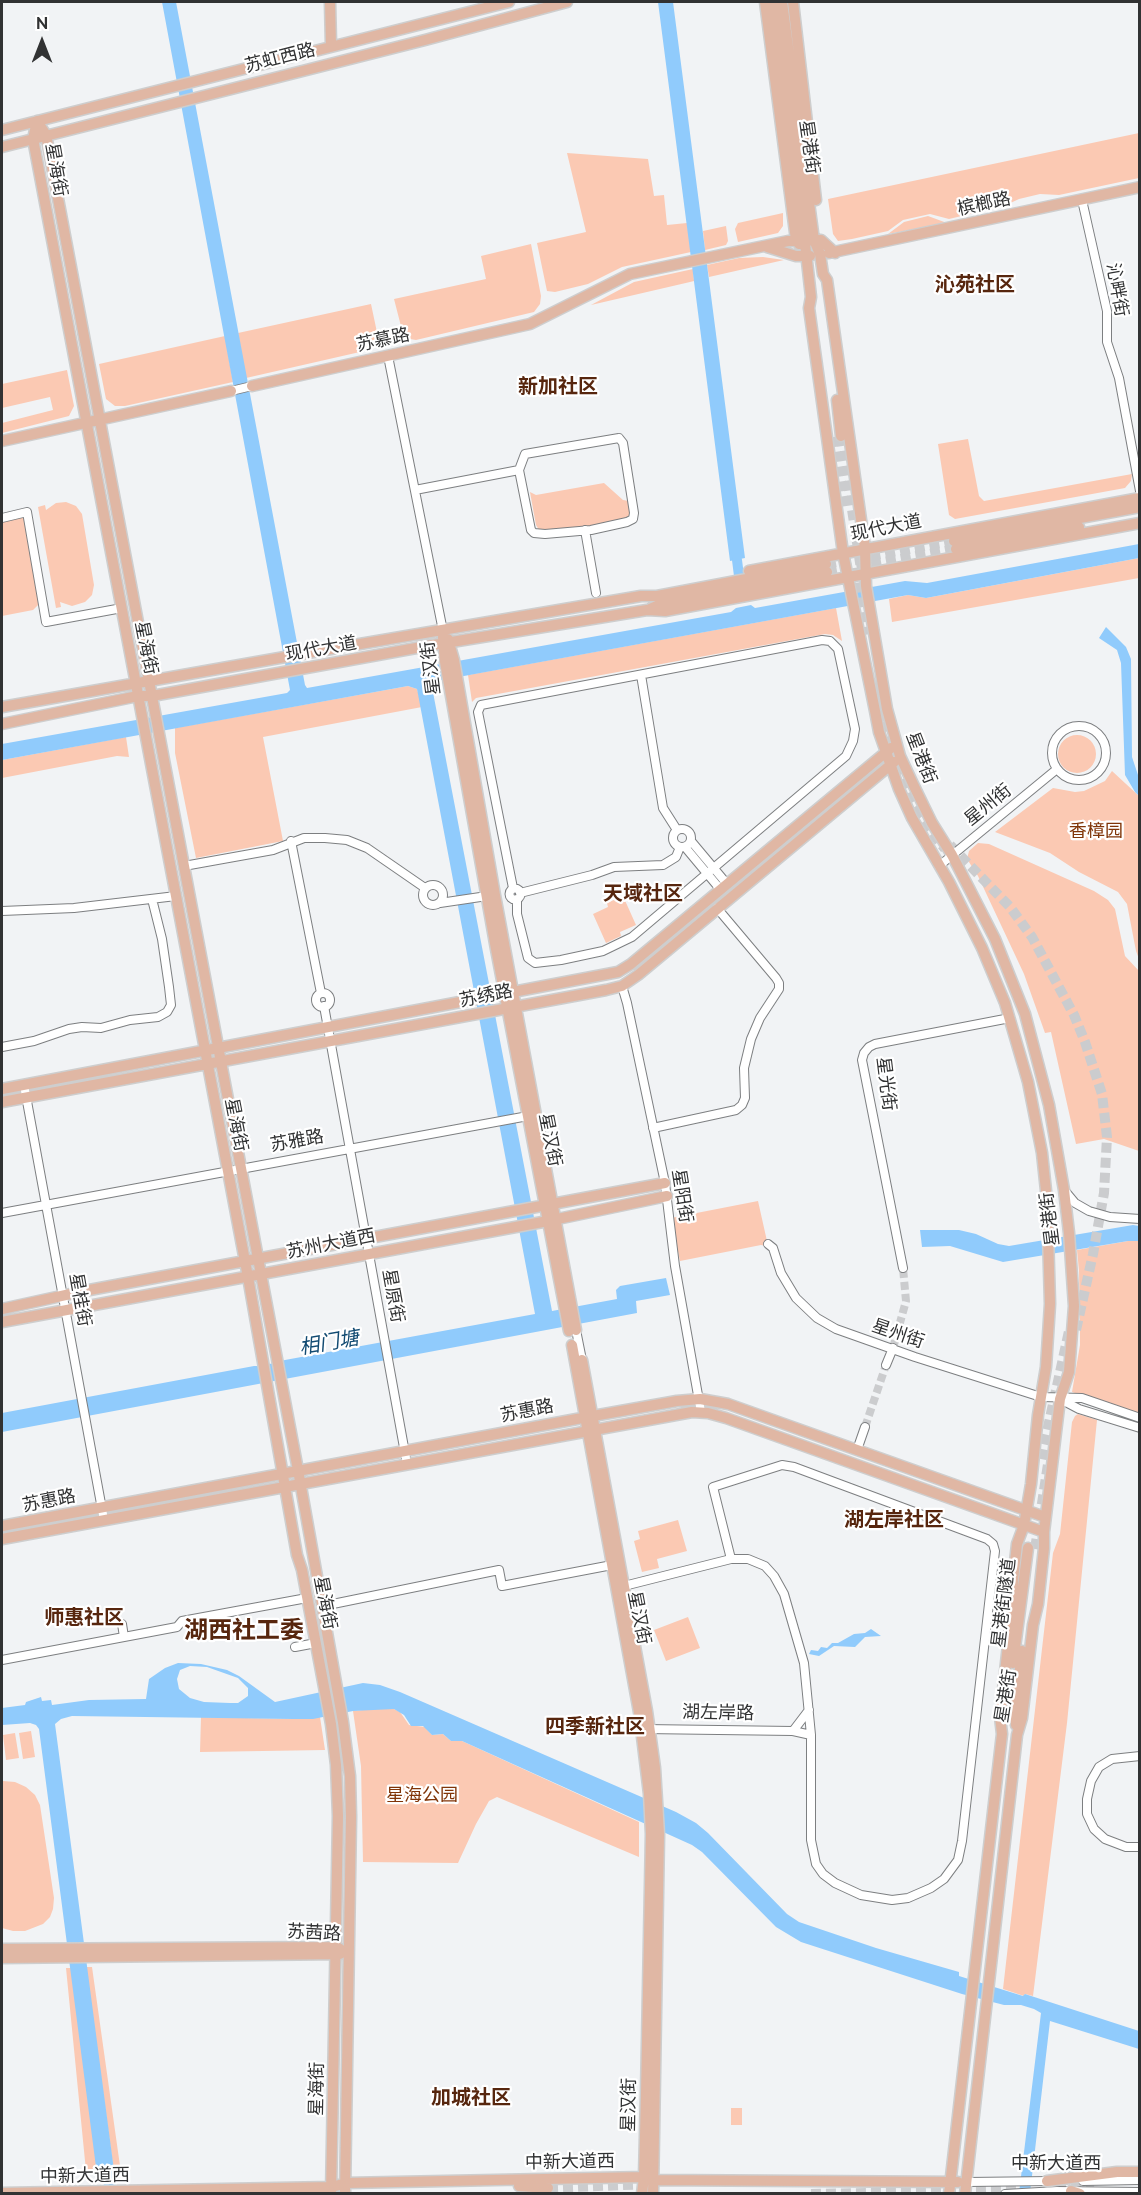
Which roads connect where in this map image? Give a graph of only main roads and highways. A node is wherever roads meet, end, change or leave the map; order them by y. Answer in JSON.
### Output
{"nodes":[{"id":1,"x":330,"y":2,"type":"edge"},
{"id":2,"x":509,"y":2,"type":"edge"},
{"id":3,"x":567,"y":2,"type":"edge"},
{"id":4,"x":765,"y":2,"type":"edge"},
{"id":5,"x":773,"y":2,"type":"edge"},
{"id":6,"x":782,"y":2,"type":"edge"},
{"id":7,"x":793,"y":2,"type":"edge"},
{"id":8,"x":331,"y":45,"type":"junction"},
{"id":9,"x":37,"y":121,"type":"junction"},
{"id":10,"x":2,"y":130,"type":"edge"},
{"id":11,"x":46,"y":135,"type":"junction"},
{"id":12,"x":33,"y":139,"type":"junction"},
{"id":13,"x":2,"y":147,"type":"edge"},
{"id":14,"x":798,"y":151,"type":"junction"},
{"id":15,"x":1140,"y":187,"type":"edge"},
{"id":16,"x":809,"y":240,"type":"junction"},
{"id":17,"x":763,"y":246,"type":"junction"},
{"id":18,"x":835,"y":253,"type":"junction"},
{"id":19,"x":820,"y":254,"type":"junction"},
{"id":20,"x":806,"y":256,"type":"junction"},
{"id":21,"x":823,"y":274,"type":"junction"},
{"id":22,"x":811,"y":297,"type":"junction"},
{"id":23,"x":252,"y":386,"type":"road end"},
{"id":24,"x":231,"y":391,"type":"road end"},
{"id":25,"x":100,"y":420,"type":"junction"},
{"id":26,"x":87,"y":423,"type":"junction"},
{"id":27,"x":2,"y":441,"type":"edge"},
{"id":28,"x":1140,"y":498,"type":"edge"},
{"id":29,"x":1140,"y":507,"type":"edge"},
{"id":30,"x":1140,"y":516,"type":"edge"},
{"id":31,"x":1140,"y":523,"type":"edge"},
{"id":32,"x":865,"y":548,"type":"junction"},
{"id":33,"x":843,"y":553,"type":"junction"},
{"id":34,"x":866,"y":581,"type":"junction"},
{"id":35,"x":849,"y":584,"type":"junction"},
{"id":36,"x":641,"y":596,"type":"junction"},
{"id":37,"x":647,"y":610,"type":"junction"},
{"id":38,"x":443,"y":631,"type":"junction"},
{"id":39,"x":446,"y":644,"type":"junction"},
{"id":40,"x":149,"y":680,"type":"junction"},
{"id":41,"x":136,"y":682,"type":"junction"},
{"id":42,"x":138,"y":696,"type":"junction"},
{"id":43,"x":152,"y":696,"type":"junction"},
{"id":44,"x":2,"y":707,"type":"edge"},
{"id":45,"x":2,"y":724,"type":"edge"},
{"id":46,"x":898,"y":750,"type":"junction"},
{"id":47,"x":886,"y":752,"type":"junction"},
{"id":48,"x":890,"y":765,"type":"junction"},
{"id":49,"x":505,"y":994,"type":"junction"},
{"id":50,"x":508,"y":1008,"type":"junction"},
{"id":51,"x":218,"y":1049,"type":"junction"},
{"id":52,"x":205,"y":1051,"type":"junction"},
{"id":53,"x":220,"y":1062,"type":"junction"},
{"id":54,"x":207,"y":1065,"type":"junction"},
{"id":55,"x":2,"y":1089,"type":"edge"},
{"id":56,"x":2,"y":1102,"type":"edge"},
{"id":57,"x":664,"y":1183,"type":"road end"},
{"id":58,"x":667,"y":1196,"type":"road end"},
{"id":59,"x":545,"y":1204,"type":"junction"},
{"id":60,"x":548,"y":1220,"type":"junction"},
{"id":61,"x":257,"y":1259,"type":"junction"},
{"id":62,"x":245,"y":1261,"type":"junction"},
{"id":63,"x":260,"y":1274,"type":"junction"},
{"id":64,"x":248,"y":1277,"type":"junction"},
{"id":65,"x":2,"y":1308,"type":"edge"},
{"id":66,"x":2,"y":1322,"type":"edge"},
{"id":67,"x":573,"y":1330,"type":"road end"},
{"id":68,"x":572,"y":1346,"type":"road end"},
{"id":69,"x":582,"y":1360,"type":"road end"},
{"id":70,"x":589,"y":1416,"type":"junction"},
{"id":71,"x":591,"y":1430,"type":"junction"},
{"id":72,"x":298,"y":1470,"type":"junction"},
{"id":73,"x":282,"y":1473,"type":"junction"},
{"id":74,"x":300,"y":1484,"type":"junction"},
{"id":75,"x":284,"y":1487,"type":"junction"},
{"id":76,"x":1026,"y":1511,"type":"junction"},
{"id":77,"x":1045,"y":1517,"type":"junction"},
{"id":78,"x":1024,"y":1525,"type":"junction"},
{"id":79,"x":2,"y":1526,"type":"edge"},
{"id":80,"x":1044,"y":1532,"type":"junction"},
{"id":81,"x":2,"y":1539,"type":"edge"},
{"id":82,"x":646,"y":1729,"type":"junction"},
{"id":83,"x":1002,"y":1734,"type":"junction"},
{"id":84,"x":1017,"y":1735,"type":"junction"},
{"id":85,"x":2,"y":1949,"type":"edge"},
{"id":86,"x":335,"y":1951,"type":"junction"},
{"id":87,"x":349,"y":1952,"type":"junction"},
{"id":88,"x":62,"y":1953,"type":"junction"},
{"id":89,"x":2,"y":1958,"type":"edge"},
{"id":90,"x":1140,"y":2172,"type":"edge"},
{"id":91,"x":649,"y":2179,"type":"junction"},
{"id":92,"x":435,"y":2181,"type":"junction"},
{"id":93,"x":1047,"y":2181,"type":"road end"},
{"id":94,"x":951,"y":2182,"type":"junction"},
{"id":95,"x":345,"y":2188,"type":"edge"},
{"id":96,"x":548,"y":2188,"type":"dead end"},
{"id":97,"x":966,"y":2188,"type":"edge"},
{"id":98,"x":332,"y":2190,"type":"edge"},
{"id":99,"x":2,"y":2193,"type":"edge"},
{"id":100,"x":100,"y":2193,"type":"edge"},
{"id":101,"x":642,"y":2193,"type":"edge"},
{"id":102,"x":653,"y":2193,"type":"edge"},
{"id":103,"x":949,"y":2193,"type":"edge"}],
"edges":[{"from":1,"to":8,"type":"main road"},
{"from":2,"to":8,"type":"main road","name":"苏虹西路"},
{"from":3,"to":11,"type":"main road","name":"苏虹西路"},
{"from":4,"to":16,"type":"main road"},
{"from":5,"to":14,"type":"main road","name":"星港街"},
{"from":6,"to":14,"type":"main road","name":"星港街"},
{"from":7,"to":16,"type":"main road"},
{"from":8,"to":9,"type":"main road","name":"苏虹西路"},
{"from":9,"to":10,"type":"main road","name":"苏虹西路"},
{"from":9,"to":11,"type":"main road","name":"星海街"},
{"from":9,"to":12,"type":"main road","name":"星海街"},
{"from":11,"to":12,"type":"main road","name":"苏虹西路"},
{"from":11,"to":25,"type":"main road","name":"星海街"},
{"from":12,"to":13,"type":"main road","name":"苏虹西路"},
{"from":12,"to":26,"type":"main road","name":"星海街"},
{"from":14,"to":16,"type":"main road","name":"星港街"},
{"from":15,"to":18,"type":"main road","name":"槟榔路"},
{"from":16,"to":17,"type":"main road","name":"苏慕路"},
{"from":16,"to":18,"type":"main road"},
{"from":16,"to":19,"type":"main road","name":"星港街"},
{"from":16,"to":20,"type":"main road"},
{"from":17,"to":20,"type":"main road","name":"苏慕路"},
{"from":17,"to":23,"type":"main road","name":"苏慕路"},
{"from":18,"to":19,"type":"main road","name":"苏慕路"},
{"from":19,"to":20,"type":"main road","name":"苏慕路"},
{"from":19,"to":21,"type":"main road","name":"星港街"},
{"from":20,"to":22,"type":"main road","name":"星港街"},
{"from":21,"to":22,"type":"main road","name":"星港街"},
{"from":21,"to":32,"type":"main road","name":"星港街"},
{"from":22,"to":33,"type":"main road","name":"星港街"},
{"from":24,"to":25,"type":"main road","name":"苏慕路"},
{"from":25,"to":26,"type":"main road","name":"苏慕路"},
{"from":25,"to":40,"type":"main road","name":"星海街"},
{"from":26,"to":27,"type":"main road","name":"苏慕路"},
{"from":26,"to":41,"type":"main road","name":"星海街"},
{"from":28,"to":32,"type":"main road","name":"现代大道"},
{"from":29,"to":30,"type":"main road"},
{"from":31,"to":34,"type":"main road","name":"现代大道"},
{"from":32,"to":33,"type":"main road","name":"现代大道"},
{"from":32,"to":34,"type":"main road","name":"星港街"},
{"from":33,"to":35,"type":"main road","name":"星港街"},
{"from":33,"to":36,"type":"main road","name":"现代大道"},
{"from":34,"to":35,"type":"main road","name":"现代大道"},
{"from":34,"to":46,"type":"main road","name":"星港街"},
{"from":35,"to":37,"type":"main road","name":"现代大道"},
{"from":35,"to":47,"type":"main road","name":"星港街"},
{"from":36,"to":37,"type":"main road","name":"现代大道"},
{"from":36,"to":38,"type":"main road","name":"现代大道"},
{"from":37,"to":39,"type":"main road","name":"现代大道"},
{"from":38,"to":39,"type":"main road","name":"星汉街"},
{"from":38,"to":40,"type":"main road","name":"现代大道"},
{"from":39,"to":43,"type":"main road","name":"现代大道"},
{"from":39,"to":49,"type":"main road","name":"星汉街"},
{"from":40,"to":41,"type":"main road","name":"现代大道"},
{"from":40,"to":43,"type":"main road","name":"星海街"},
{"from":41,"to":42,"type":"main road","name":"星海街"},
{"from":41,"to":44,"type":"main road","name":"现代大道"},
{"from":42,"to":43,"type":"main road","name":"现代大道"},
{"from":42,"to":45,"type":"main road","name":"现代大道"},
{"from":42,"to":52,"type":"main road","name":"星海街"},
{"from":43,"to":51,"type":"main road","name":"星海街"},
{"from":46,"to":47,"type":"main road","name":"苏绣路"},
{"from":46,"to":48,"type":"main road","name":"苏绣路"},
{"from":46,"to":77,"type":"main road","name":"星港街"},
{"from":47,"to":48,"type":"main road","name":"星港街"},
{"from":47,"to":49,"type":"main road","name":"苏绣路"},
{"from":48,"to":50,"type":"main road","name":"苏绣路"},
{"from":48,"to":76,"type":"main road","name":"星港街"},
{"from":49,"to":50,"type":"main road","name":"星汉街"},
{"from":49,"to":51,"type":"main road","name":"苏绣路"},
{"from":50,"to":53,"type":"main road","name":"苏绣路"},
{"from":50,"to":59,"type":"main road","name":"星汉街"},
{"from":50,"to":59,"type":"main road","name":"星汉街"},
{"from":51,"to":52,"type":"main road","name":"苏绣路"},
{"from":51,"to":53,"type":"main road","name":"星海街"},
{"from":52,"to":54,"type":"main road","name":"星海街"},
{"from":52,"to":55,"type":"main road","name":"苏绣路"},
{"from":53,"to":54,"type":"main road","name":"苏绣路"},
{"from":53,"to":61,"type":"main road","name":"星海街"},
{"from":54,"to":56,"type":"main road","name":"苏绣路"},
{"from":54,"to":62,"type":"main road","name":"星海街"},
{"from":57,"to":59,"type":"main road","name":"苏州大道西"},
{"from":58,"to":60,"type":"main road","name":"苏州大道西"},
{"from":59,"to":60,"type":"main road","name":"星汉街"},
{"from":59,"to":61,"type":"main road","name":"苏州大道西"},
{"from":60,"to":63,"type":"main road","name":"苏州大道西"},
{"from":60,"to":67,"type":"main road","name":"星汉街"},
{"from":61,"to":62,"type":"main road","name":"苏州大道西"},
{"from":61,"to":63,"type":"main road","name":"星海街"},
{"from":62,"to":64,"type":"main road","name":"星海街"},
{"from":62,"to":65,"type":"main road","name":"苏州大道西"},
{"from":63,"to":64,"type":"main road","name":"苏州大道西"},
{"from":63,"to":72,"type":"main road","name":"星海街"},
{"from":64,"to":66,"type":"main road","name":"苏州大道西"},
{"from":64,"to":73,"type":"main road","name":"星海街"},
{"from":68,"to":70,"type":"main road","name":"星汉街"},
{"from":69,"to":70,"type":"main road","name":"星汉街"},
{"from":70,"to":71,"type":"main road","name":"星汉街"},
{"from":70,"to":72,"type":"main road","name":"苏惠路"},
{"from":70,"to":76,"type":"main road","name":"苏惠路"},
{"from":71,"to":74,"type":"main road","name":"苏惠路"},
{"from":71,"to":78,"type":"main road","name":"苏惠路"},
{"from":71,"to":82,"type":"main road","name":"星汉街"},
{"from":71,"to":82,"type":"main road","name":"星汉街"},
{"from":72,"to":73,"type":"main road","name":"苏惠路"},
{"from":72,"to":74,"type":"main road","name":"星海街"},
{"from":73,"to":75,"type":"main road","name":"星海街"},
{"from":73,"to":79,"type":"main road","name":"苏惠路"},
{"from":74,"to":75,"type":"main road","name":"苏惠路"},
{"from":74,"to":87,"type":"main road","name":"星海街"},
{"from":75,"to":81,"type":"main road","name":"苏惠路"},
{"from":75,"to":86,"type":"main road","name":"星海街"},
{"from":76,"to":77,"type":"main road","name":"苏惠路"},
{"from":76,"to":78,"type":"main road","name":"星港街"},
{"from":77,"to":80,"type":"main road","name":"星港街"},
{"from":78,"to":80,"type":"main road","name":"苏惠路"},
{"from":78,"to":83,"type":"main road","name":"星港街"},
{"from":80,"to":84,"type":"main road","name":"星港街"},
{"from":82,"to":91,"type":"main road","name":"星汉街"},
{"from":83,"to":84,"type":"main road","name":"星港街隧道"},
{"from":83,"to":94,"type":"main road","name":"星港街"},
{"from":84,"to":97,"type":"main road","name":"星港街"},
{"from":85,"to":88,"type":"main road","name":"苏茜路"},
{"from":86,"to":87,"type":"main road","name":"苏茜路"},
{"from":86,"to":88,"type":"main road","name":"苏茜路"},
{"from":86,"to":98,"type":"main road","name":"星海街"},
{"from":87,"to":95,"type":"main road","name":"星海街"},
{"from":88,"to":89,"type":"main road","name":"苏茜路"},
{"from":90,"to":93,"type":"main road"},
{"from":91,"to":92,"type":"main road","name":"中新大道西"},
{"from":91,"to":94,"type":"main road","name":"中新大道西"},
{"from":91,"to":101,"type":"main road","name":"星汉街"},
{"from":91,"to":102,"type":"main road","name":"星汉街"},
{"from":92,"to":95,"type":"main road","name":"中新大道西"},
{"from":92,"to":96,"type":"main road"},
{"from":94,"to":97,"type":"main road","name":"中新大道西"},
{"from":94,"to":103,"type":"main road","name":"星港街"},
{"from":95,"to":98,"type":"main road","name":"中新大道西"},
{"from":98,"to":100,"type":"main road","name":"中新大道西"},
{"from":99,"to":100,"type":"main road","name":"中新大道西"}]}
